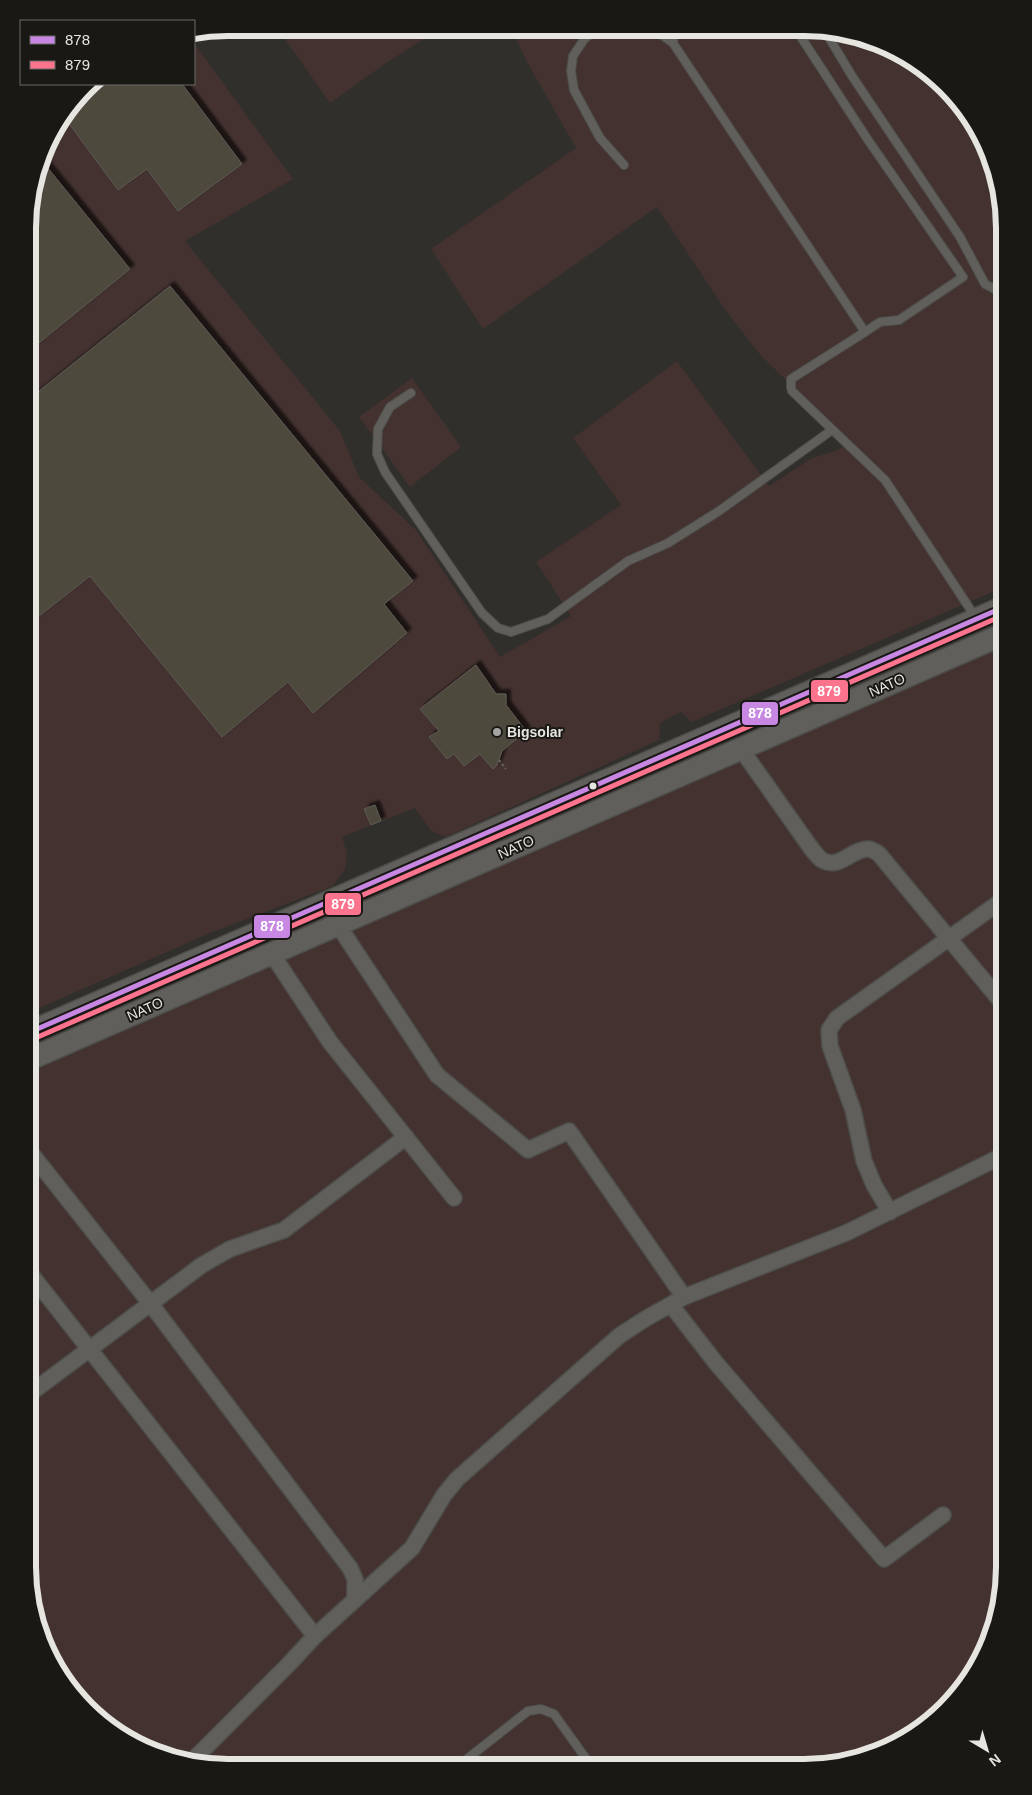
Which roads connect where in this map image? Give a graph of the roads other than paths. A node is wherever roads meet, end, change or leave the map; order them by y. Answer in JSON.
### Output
{"nodes":[{"id":1,"x":588,"y":36,"type":"edge"},
{"id":2,"x":663,"y":36,"type":"edge"},
{"id":3,"x":674,"y":36,"type":"edge"},
{"id":4,"x":800,"y":36,"type":"edge"},
{"id":5,"x":829,"y":38,"type":"edge"},
{"id":6,"x":673,"y":43,"type":"junction"},
{"id":7,"x":624,"y":165,"type":"dead end"},
{"id":8,"x":996,"y":290,"type":"edge"},
{"id":9,"x":865,"y":332,"type":"junction"},
{"id":10,"x":411,"y":393,"type":"dead end"},
{"id":11,"x":832,"y":430,"type":"junction"},
{"id":12,"x":996,"y":611,"type":"edge"},
{"id":13,"x":977,"y":619,"type":"junction"},
{"id":14,"x":996,"y":637,"type":"edge"},
{"id":15,"x":741,"y":749,"type":"junction"},
{"id":16,"x":996,"y":905,"type":"edge"},
{"id":17,"x":338,"y":925,"type":"junction"},
{"id":18,"x":948,"y":938,"type":"junction"},
{"id":19,"x":272,"y":954,"type":"junction"},
{"id":20,"x":996,"y":995,"type":"edge"},
{"id":21,"x":36,"y":1030,"type":"edge"},
{"id":22,"x":36,"y":1057,"type":"edge"},
{"id":23,"x":406,"y":1137,"type":"junction"},
{"id":24,"x":36,"y":1159,"type":"edge"},
{"id":25,"x":996,"y":1160,"type":"edge"},
{"id":26,"x":454,"y":1198,"type":"dead end"},
{"id":27,"x":890,"y":1212,"type":"junction"},
{"id":28,"x":36,"y":1281,"type":"edge"},
{"id":29,"x":677,"y":1301,"type":"junction"},
{"id":30,"x":150,"y":1302,"type":"junction"},
{"id":31,"x":90,"y":1349,"type":"junction"},
{"id":32,"x":36,"y":1387,"type":"edge"},
{"id":33,"x":943,"y":1515,"type":"dead end"},
{"id":34,"x":355,"y":1598,"type":"junction"},
{"id":35,"x":315,"y":1636,"type":"junction"},
{"id":36,"x":197,"y":1756,"type":"edge"},
{"id":37,"x":467,"y":1759,"type":"edge"},
{"id":38,"x":586,"y":1759,"type":"edge"}],
"edges":[{"from":1,"to":7,"type":"lane"},
{"from":2,"to":6,"type":"lane"},
{"from":3,"to":6,"type":"lane"},
{"from":4,"to":9,"type":"lane"},
{"from":5,"to":8,"type":"lane"},
{"from":6,"to":9,"type":"lane"},
{"from":9,"to":11,"type":"lane"},
{"from":10,"to":11,"type":"lane"},
{"from":11,"to":13,"type":"lane"},
{"from":12,"to":13,"type":"main road","name":"ΝΑΤΟ"},
{"from":13,"to":21,"type":"main road","name":"ΝΑΤΟ"},
{"from":14,"to":15,"type":"main road","name":"ΝΑΤΟ"},
{"from":15,"to":17,"type":"main road","name":"ΝΑΤΟ"},
{"from":15,"to":18,"type":"street"},
{"from":16,"to":18,"type":"street"},
{"from":17,"to":19,"type":"main road","name":"ΝΑΤΟ"},
{"from":17,"to":29,"type":"street"},
{"from":18,"to":20,"type":"street"},
{"from":18,"to":27,"type":"street"},
{"from":19,"to":22,"type":"main road","name":"ΝΑΤΟ"},
{"from":19,"to":23,"type":"street"},
{"from":23,"to":26,"type":"street"},
{"from":23,"to":30,"type":"street"},
{"from":24,"to":30,"type":"street"},
{"from":25,"to":27,"type":"street"},
{"from":27,"to":29,"type":"street"},
{"from":28,"to":31,"type":"street"},
{"from":29,"to":33,"type":"street"},
{"from":29,"to":34,"type":"street"},
{"from":30,"to":31,"type":"street"},
{"from":30,"to":34,"type":"street"},
{"from":31,"to":32,"type":"street"},
{"from":31,"to":35,"type":"street"},
{"from":34,"to":35,"type":"street"},
{"from":35,"to":36,"type":"street"},
{"from":37,"to":38,"type":"lane"}]}
